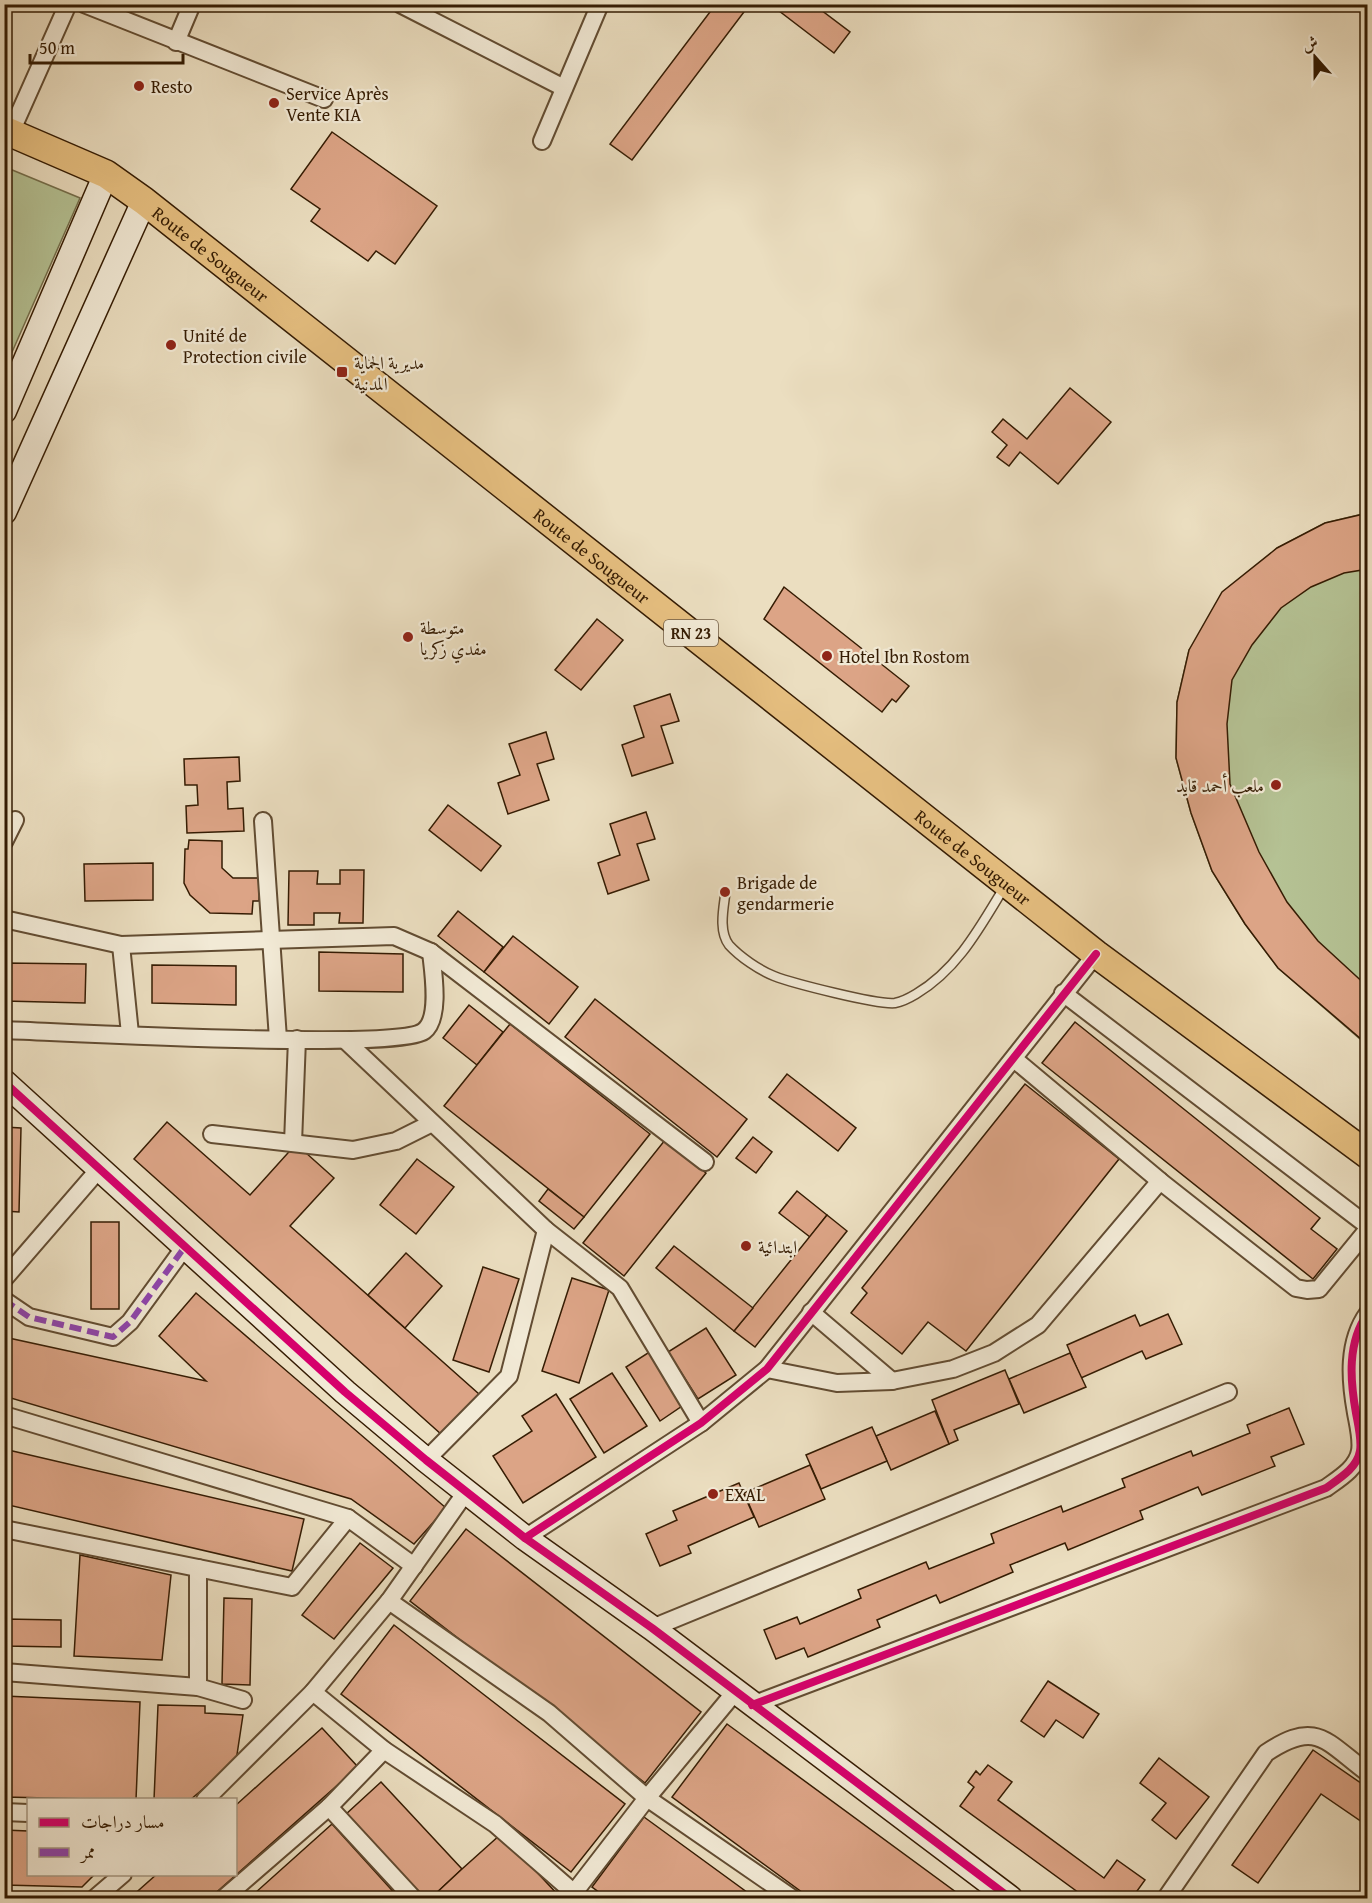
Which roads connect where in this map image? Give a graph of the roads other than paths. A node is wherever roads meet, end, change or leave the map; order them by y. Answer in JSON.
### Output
{"nodes":[{"id":1,"x":68,"y":4,"type":"edge"},
{"id":2,"x":84,"y":4,"type":"edge"},
{"id":3,"x":192,"y":4,"type":"edge"},
{"id":4,"x":400,"y":4,"type":"edge"},
{"id":5,"x":600,"y":4,"type":"edge"},
{"id":6,"x":176,"y":42,"type":"junction"},
{"id":7,"x":564,"y":88,"type":"junction"},
{"id":8,"x":324,"y":99,"type":"dead end"},
{"id":9,"x":8,"y":131,"type":"edge"},
{"id":10,"x":542,"y":141,"type":"dead end"},
{"id":11,"x":106,"y":174,"type":"junction"},
{"id":12,"x":144,"y":201,"type":"junction"},
{"id":13,"x":4,"y":411,"type":"edge"},
{"id":14,"x":4,"y":512,"type":"edge"},
{"id":15,"x":15,"y":820,"type":"dead end"},
{"id":16,"x":264,"y":821,"type":"dead end"},
{"id":17,"x":4,"y":842,"type":"edge"},
{"id":18,"x":1006,"y":883,"type":"junction"},
{"id":19,"x":726,"y":896,"type":"dead end"},
{"id":20,"x":4,"y":919,"type":"edge"},
{"id":21,"x":272,"y":941,"type":"junction"},
{"id":22,"x":121,"y":945,"type":"junction"},
{"id":23,"x":431,"y":952,"type":"junction"},
{"id":24,"x":1096,"y":954,"type":"junction"},
{"id":25,"x":1064,"y":993,"type":"junction"},
{"id":26,"x":4,"y":1030,"type":"edge"},
{"id":27,"x":130,"y":1034,"type":"junction"},
{"id":28,"x":278,"y":1039,"type":"junction"},
{"id":29,"x":297,"y":1039,"type":"junction"},
{"id":30,"x":346,"y":1041,"type":"junction"},
{"id":31,"x":1014,"y":1059,"type":"junction"},
{"id":32,"x":4,"y":1082,"type":"edge"},
{"id":33,"x":432,"y":1123,"type":"junction"},
{"id":34,"x":212,"y":1134,"type":"dead end"},
{"id":35,"x":293,"y":1143,"type":"junction"},
{"id":36,"x":1368,"y":1155,"type":"edge"},
{"id":37,"x":705,"y":1162,"type":"dead end"},
{"id":38,"x":100,"y":1168,"type":"junction"},
{"id":39,"x":1160,"y":1181,"type":"junction"},
{"id":40,"x":1368,"y":1228,"type":"edge"},
{"id":41,"x":546,"y":1230,"type":"junction"},
{"id":42,"x":184,"y":1248,"type":"junction"},
{"id":43,"x":4,"y":1279,"type":"edge"},
{"id":44,"x":4,"y":1300,"type":"edge"},
{"id":45,"x":811,"y":1312,"type":"junction"},
{"id":46,"x":1368,"y":1314,"type":"edge"},
{"id":47,"x":767,"y":1369,"type":"junction"},
{"id":48,"x":892,"y":1381,"type":"junction"},
{"id":49,"x":1228,"y":1392,"type":"dead end"},
{"id":50,"x":4,"y":1415,"type":"edge"},
{"id":51,"x":701,"y":1423,"type":"junction"},
{"id":52,"x":426,"y":1460,"type":"junction"},
{"id":53,"x":466,"y":1492,"type":"junction"},
{"id":54,"x":348,"y":1518,"type":"junction"},
{"id":55,"x":4,"y":1529,"type":"edge"},
{"id":56,"x":525,"y":1538,"type":"junction"},
{"id":57,"x":414,"y":1566,"type":"junction"},
{"id":58,"x":198,"y":1568,"type":"junction"},
{"id":59,"x":389,"y":1601,"type":"junction"},
{"id":60,"x":652,"y":1628,"type":"junction"},
{"id":61,"x":4,"y":1672,"type":"edge"},
{"id":62,"x":198,"y":1687,"type":"junction"},
{"id":63,"x":313,"y":1692,"type":"junction"},
{"id":64,"x":743,"y":1698,"type":"junction"},
{"id":65,"x":243,"y":1700,"type":"dead end"},
{"id":66,"x":384,"y":1750,"type":"junction"},
{"id":67,"x":1368,"y":1773,"type":"edge"},
{"id":68,"x":207,"y":1798,"type":"edge"},
{"id":69,"x":647,"y":1798,"type":"junction"},
{"id":70,"x":329,"y":1807,"type":"junction"},
{"id":71,"x":4,"y":1812,"type":"edge"},
{"id":72,"x":27,"y":1813,"type":"edge"},
{"id":73,"x":122,"y":1876,"type":"edge"},
{"id":74,"x":232,"y":1896,"type":"edge"},
{"id":75,"x":577,"y":1896,"type":"edge"},
{"id":76,"x":95,"y":1899,"type":"edge"},
{"id":77,"x":413,"y":1899,"type":"edge"},
{"id":78,"x":792,"y":1899,"type":"edge"},
{"id":79,"x":1010,"y":1899,"type":"edge"},
{"id":80,"x":1166,"y":1899,"type":"edge"}],
"edges":[{"from":1,"to":9,"type":"street"},
{"from":2,"to":6,"type":"street"},
{"from":3,"to":6,"type":"street"},
{"from":4,"to":7,"type":"street"},
{"from":5,"to":7,"type":"street"},
{"from":6,"to":8,"type":"street"},
{"from":7,"to":10,"type":"street"},
{"from":9,"to":11,"type":"main road","name":"Route de Sougueur","number":"RN 23"},
{"from":11,"to":12,"type":"main road","name":"Route de Sougueur","number":"RN 23"},
{"from":11,"to":13,"type":"street"},
{"from":12,"to":14,"type":"street"},
{"from":12,"to":18,"type":"main road","name":"Route de Sougueur","number":"RN 23"},
{"from":15,"to":17,"type":"street"},
{"from":16,"to":21,"type":"street"},
{"from":18,"to":19,"type":"lane"},
{"from":18,"to":24,"type":"main road","name":"Route de Sougueur","number":"RN 23"},
{"from":20,"to":22,"type":"street"},
{"from":21,"to":22,"type":"street"},
{"from":21,"to":23,"type":"street"},
{"from":21,"to":28,"type":"street"},
{"from":22,"to":27,"type":"street"},
{"from":23,"to":30,"type":"street"},
{"from":23,"to":37,"type":"street"},
{"from":24,"to":25,"type":"street"},
{"from":24,"to":36,"type":"main road","name":"Route de Sougueur","number":"RN 23"},
{"from":25,"to":31,"type":"street"},
{"from":25,"to":40,"type":"street"},
{"from":26,"to":27,"type":"street"},
{"from":27,"to":28,"type":"street"},
{"from":28,"to":29,"type":"street"},
{"from":29,"to":30,"type":"street"},
{"from":29,"to":35,"type":"street"},
{"from":30,"to":33,"type":"street"},
{"from":31,"to":39,"type":"street"},
{"from":31,"to":45,"type":"street"},
{"from":32,"to":38,"type":"street"},
{"from":33,"to":35,"type":"street"},
{"from":33,"to":41,"type":"street"},
{"from":34,"to":35,"type":"street"},
{"from":38,"to":42,"type":"street"},
{"from":38,"to":43,"type":"street"},
{"from":39,"to":40,"type":"street"},
{"from":39,"to":48,"type":"street"},
{"from":41,"to":51,"type":"street"},
{"from":41,"to":52,"type":"street"},
{"from":42,"to":44,"type":"street"},
{"from":42,"to":52,"type":"street"},
{"from":45,"to":47,"type":"street"},
{"from":45,"to":48,"type":"street"},
{"from":46,"to":64,"type":"street"},
{"from":47,"to":48,"type":"street"},
{"from":47,"to":51,"type":"street"},
{"from":49,"to":60,"type":"street"},
{"from":50,"to":54,"type":"street"},
{"from":51,"to":56,"type":"street"},
{"from":52,"to":53,"type":"street"},
{"from":53,"to":56,"type":"street"},
{"from":53,"to":57,"type":"street"},
{"from":54,"to":57,"type":"street"},
{"from":54,"to":58,"type":"street"},
{"from":55,"to":58,"type":"street"},
{"from":56,"to":60,"type":"street"},
{"from":57,"to":59,"type":"street"},
{"from":58,"to":62,"type":"street"},
{"from":59,"to":63,"type":"street"},
{"from":59,"to":69,"type":"street"},
{"from":60,"to":64,"type":"street"},
{"from":61,"to":62,"type":"street"},
{"from":62,"to":65,"type":"street"},
{"from":63,"to":66,"type":"street"},
{"from":63,"to":68,"type":"street"},
{"from":64,"to":69,"type":"street"},
{"from":64,"to":79,"type":"street"},
{"from":66,"to":70,"type":"street"},
{"from":66,"to":75,"type":"street"},
{"from":67,"to":80,"type":"street"},
{"from":69,"to":75,"type":"street"},
{"from":69,"to":78,"type":"street"},
{"from":70,"to":74,"type":"street"},
{"from":70,"to":77,"type":"street"},
{"from":71,"to":72,"type":"street"},
{"from":73,"to":76,"type":"street"}]}
